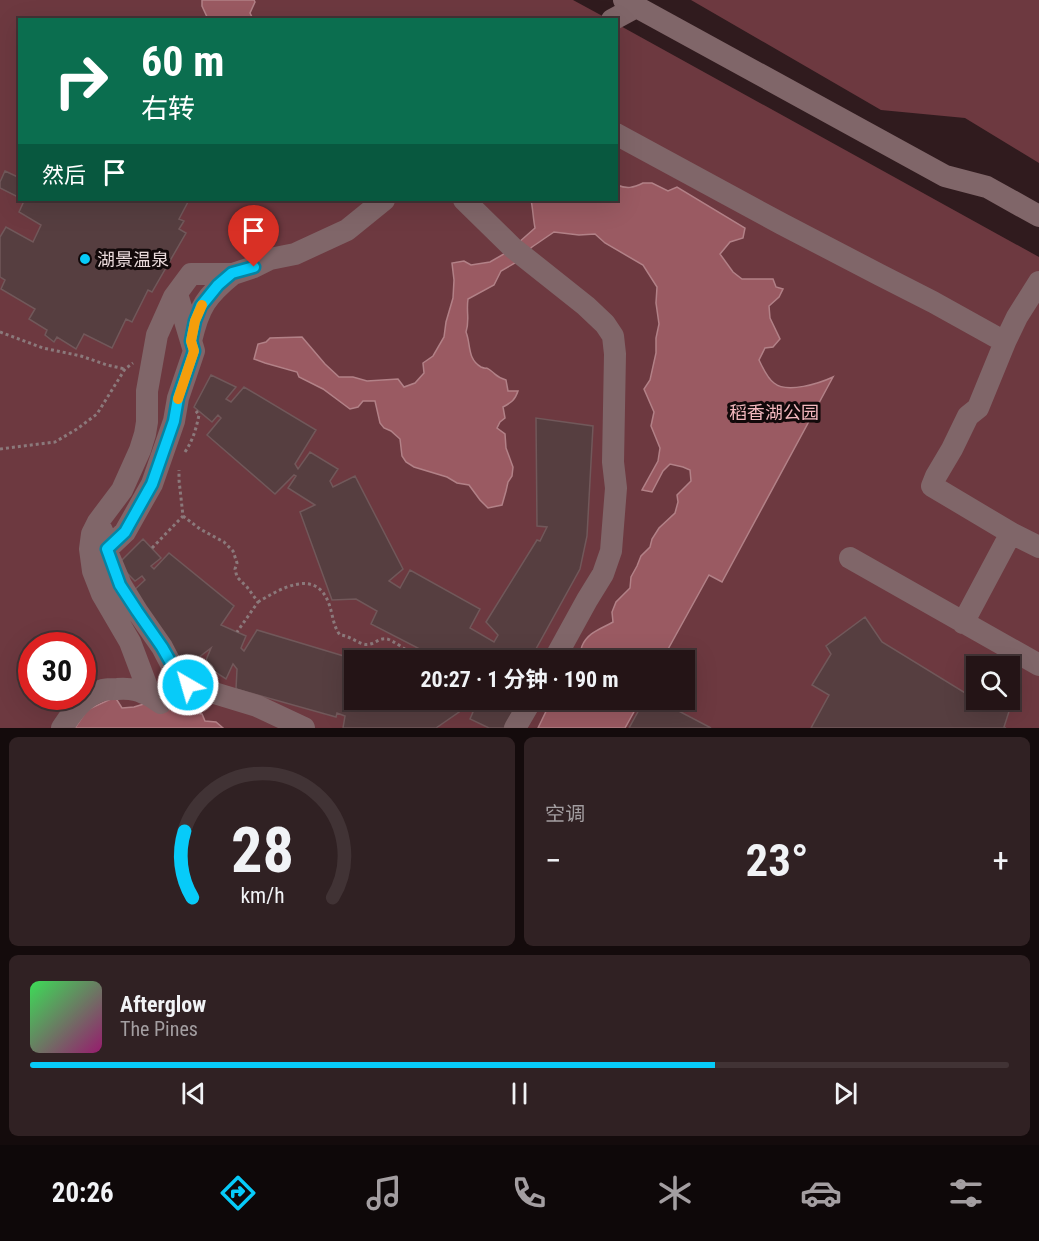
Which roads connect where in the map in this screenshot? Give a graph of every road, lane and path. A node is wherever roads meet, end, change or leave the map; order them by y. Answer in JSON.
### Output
{"nodes":[{"id":1,"x":630,"y":3,"type":"edge"},
{"id":2,"x":614,"y":18,"type":"edge"},
{"id":3,"x":618,"y":135,"type":"edge"},
{"id":4,"x":383,"y":201,"type":"edge"},
{"id":5,"x":465,"y":201,"type":"edge"},
{"id":6,"x":1039,"y":216,"type":"edge"},
{"id":7,"x":232,"y":273,"type":"junction"},
{"id":8,"x":1039,"y":282,"type":"edge"},
{"id":9,"x":177,"y":294,"type":"junction"},
{"id":10,"x":0,"y":332,"type":"edge"},
{"id":11,"x":191,"y":341,"type":"junction"},
{"id":12,"x":1005,"y":342,"type":"junction"},
{"id":13,"x":154,"y":357,"type":"junction"},
{"id":14,"x":125,"y":369,"type":"junction"},
{"id":15,"x":178,"y":398,"type":"junction"},
{"id":16,"x":0,"y":449,"type":"edge"},
{"id":17,"x":182,"y":460,"type":"dead end"},
{"id":18,"x":179,"y":469,"type":"dead end"},
{"id":19,"x":183,"y":516,"type":"junction"},
{"id":20,"x":98,"y":522,"type":"junction"},
{"id":21,"x":1011,"y":533,"type":"junction"},
{"id":22,"x":1039,"y":547,"type":"edge"},
{"id":23,"x":152,"y":548,"type":"dead end"},
{"id":24,"x":107,"y":549,"type":"junction"},
{"id":25,"x":850,"y":558,"type":"dead end"},
{"id":26,"x":258,"y":602,"type":"junction"},
{"id":27,"x":137,"y":611,"type":"junction"},
{"id":28,"x":963,"y":622,"type":"junction"},
{"id":29,"x":119,"y":625,"type":"junction"},
{"id":30,"x":237,"y":632,"type":"dead end"},
{"id":31,"x":405,"y":650,"type":"edge"},
{"id":32,"x":560,"y":650,"type":"edge"},
{"id":33,"x":1039,"y":665,"type":"edge"},
{"id":34,"x":180,"y":676,"type":"junction"},
{"id":35,"x":152,"y":697,"type":"junction"},
{"id":36,"x":526,"y":710,"type":"edge"},
{"id":37,"x":63,"y":728,"type":"edge"},
{"id":38,"x":303,"y":728,"type":"edge"},
{"id":39,"x":515,"y":728,"type":"edge"}],
"edges":[{"from":1,"to":2,"type":"street"},
{"from":1,"to":6,"type":"street"},
{"from":3,"to":12,"type":"street"},
{"from":4,"to":7,"type":"street"},
{"from":5,"to":32,"type":"street"},
{"from":7,"to":9,"type":"street"},
{"from":7,"to":11,"type":"street"},
{"from":8,"to":12,"type":"street"},
{"from":9,"to":11,"type":"street"},
{"from":9,"to":13,"type":"street"},
{"from":10,"to":14,"type":"path"},
{"from":11,"to":15,"type":"street"},
{"from":12,"to":21,"type":"street"},
{"from":13,"to":14,"type":"path"},
{"from":13,"to":20,"type":"street"},
{"from":14,"to":16,"type":"path"},
{"from":15,"to":17,"type":"path"},
{"from":15,"to":24,"type":"street"},
{"from":18,"to":19,"type":"path"},
{"from":19,"to":23,"type":"path"},
{"from":19,"to":26,"type":"path"},
{"from":20,"to":24,"type":"street"},
{"from":20,"to":29,"type":"street"},
{"from":21,"to":22,"type":"street"},
{"from":21,"to":28,"type":"street"},
{"from":24,"to":27,"type":"street"},
{"from":25,"to":28,"type":"street"},
{"from":26,"to":30,"type":"path"},
{"from":26,"to":31,"type":"path"},
{"from":27,"to":29,"type":"street"},
{"from":27,"to":34,"type":"street"},
{"from":28,"to":33,"type":"street"},
{"from":29,"to":35,"type":"street"},
{"from":34,"to":35,"type":"street"},
{"from":34,"to":38,"type":"street"},
{"from":35,"to":37,"type":"street"},
{"from":36,"to":39,"type":"street"}]}
